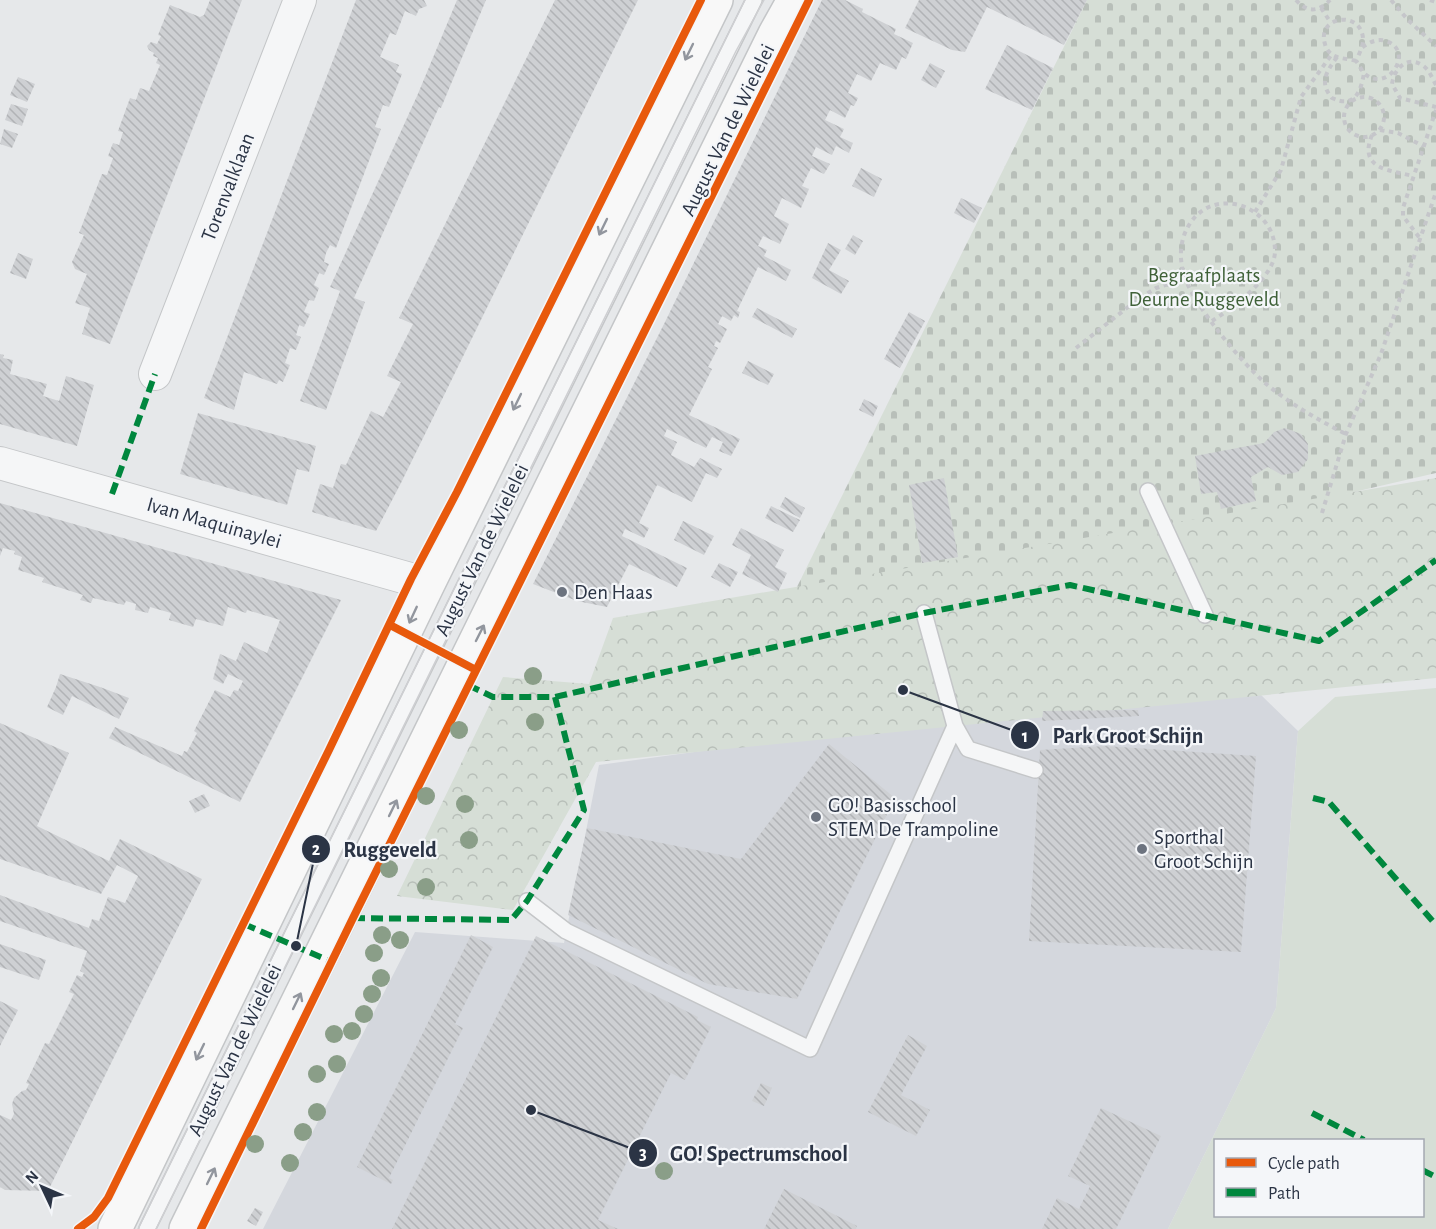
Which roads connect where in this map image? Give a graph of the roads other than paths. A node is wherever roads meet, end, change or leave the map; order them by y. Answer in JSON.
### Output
{"nodes":[{"id":1,"x":300,"y":0,"type":"edge"},
{"id":2,"x":716,"y":0,"type":"edge"},
{"id":3,"x":754,"y":0,"type":"edge"},
{"id":4,"x":794,"y":0,"type":"edge"},
{"id":5,"x":155,"y":374,"type":"dead end"},
{"id":6,"x":0,"y":463,"type":"edge"},
{"id":7,"x":1148,"y":490,"type":"dead end"},
{"id":8,"x":428,"y":584,"type":"junction"},
{"id":9,"x":924,"y":613,"type":"dead end"},
{"id":10,"x":1205,"y":615,"type":"dead end"},
{"id":11,"x":955,"y":726,"type":"junction"},
{"id":12,"x":1035,"y":770,"type":"dead end"},
{"id":13,"x":527,"y":901,"type":"dead end"},
{"id":14,"x":115,"y":1229,"type":"edge"},
{"id":15,"x":147,"y":1229,"type":"edge"},
{"id":16,"x":186,"y":1229,"type":"edge"}],
"edges":[{"from":1,"to":5,"type":"street","name":"Torenvalklaan"},
{"from":2,"to":8,"type":"main road","name":"August Van de Wielelei","one_way":true},
{"from":3,"to":15,"type":"lane","name":"August Van de Wielelei"},
{"from":16,"to":4,"type":"main road","name":"August Van de Wielelei","one_way":true},
{"from":6,"to":8,"type":"street","name":"Ivan Maquinaylei"},
{"from":7,"to":10,"type":"lane"},
{"from":8,"to":14,"type":"main road","name":"August Van de Wielelei","one_way":true},
{"from":9,"to":11,"type":"lane"},
{"from":11,"to":12,"type":"lane"},
{"from":11,"to":13,"type":"lane"}]}
